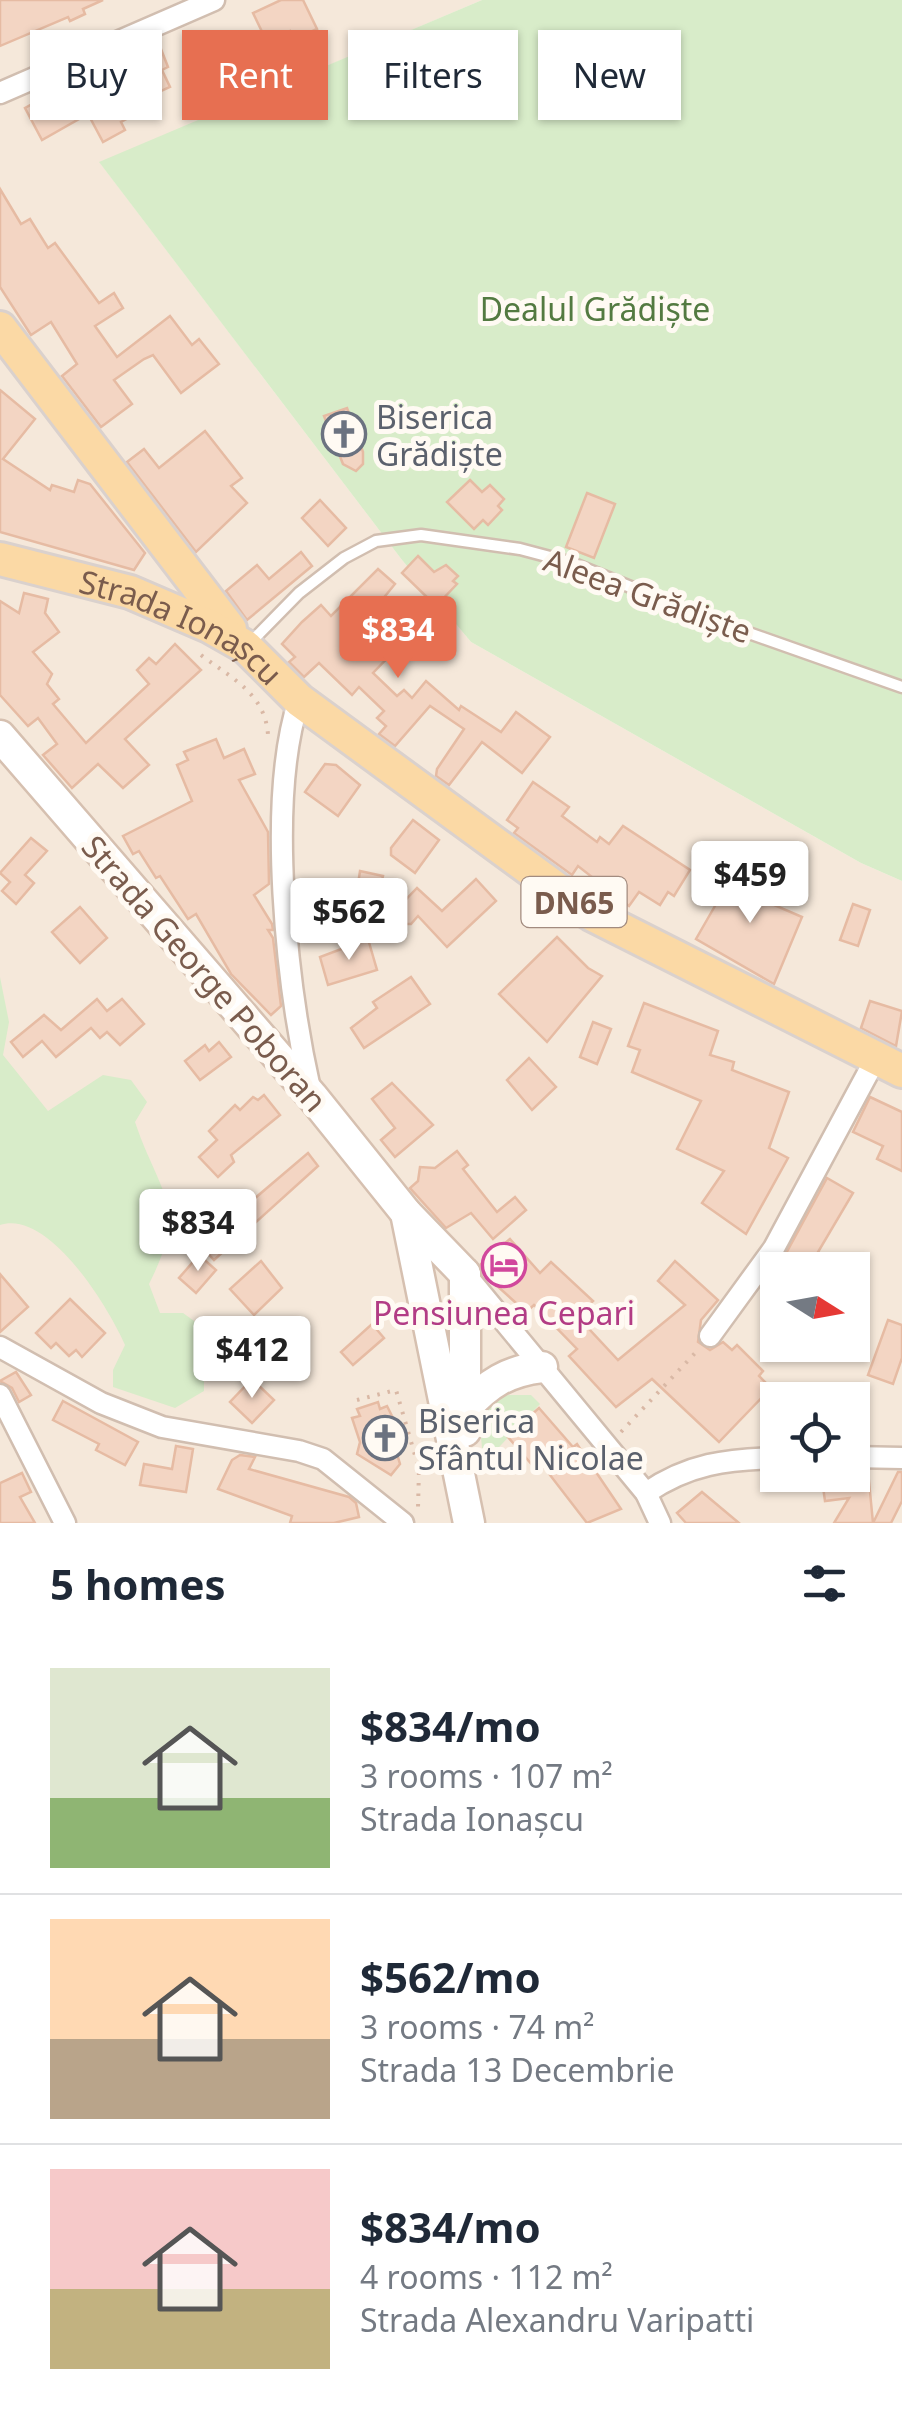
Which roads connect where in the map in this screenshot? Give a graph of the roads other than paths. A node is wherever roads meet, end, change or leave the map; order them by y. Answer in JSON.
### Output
{"nodes":[{"id":1,"x":214,"y":0,"type":"edge"},
{"id":2,"x":0,"y":93,"type":"edge"},
{"id":3,"x":0,"y":328,"type":"edge"},
{"id":4,"x":0,"y":559,"type":"edge"},
{"id":5,"x":246,"y":647,"type":"junction"},
{"id":6,"x":902,"y":687,"type":"edge"},
{"id":7,"x":299,"y":700,"type":"junction"},
{"id":8,"x":0,"y":736,"type":"edge"},
{"id":9,"x":889,"y":1065,"type":"edge"},
{"id":10,"x":312,"y":1096,"type":"junction"},
{"id":11,"x":406,"y":1213,"type":"junction"},
{"id":12,"x":465,"y":1274,"type":"junction"},
{"id":13,"x":424,"y":1296,"type":"junction"},
{"id":14,"x":710,"y":1336,"type":"road end"},
{"id":15,"x":0,"y":1347,"type":"edge"},
{"id":16,"x":542,"y":1367,"type":"junction"},
{"id":17,"x":0,"y":1395,"type":"edge"},
{"id":18,"x":465,"y":1409,"type":"junction"},
{"id":19,"x":870,"y":1457,"type":"edge"},
{"id":20,"x":902,"y":1458,"type":"edge"},
{"id":21,"x":760,"y":1459,"type":"edge"},
{"id":22,"x":646,"y":1493,"type":"junction"},
{"id":23,"x":468,"y":1510,"type":"edge"},
{"id":24,"x":410,"y":1518,"type":"edge"},
{"id":25,"x":65,"y":1523,"type":"edge"},
{"id":26,"x":660,"y":1523,"type":"edge"}],
"edges":[{"from":1,"to":2,"type":"street"},
{"from":3,"to":5,"type":"main road"},
{"from":4,"to":5,"type":"main road","name":"Strada Ionașcu","number":"DN65"},
{"from":5,"to":6,"type":"lane","name":"Aleea Grădiște"},
{"from":5,"to":7,"type":"main road","name":"Strada Ionașcu","number":"DN65"},
{"from":7,"to":9,"type":"main road","name":"Strada Ionașcu","number":"DN65"},
{"from":7,"to":10,"type":"street"},
{"from":8,"to":10,"type":"main road","name":"Strada George Poboran"},
{"from":9,"to":14,"type":"street"},
{"from":10,"to":11,"type":"main road","name":"Strada George Poboran"},
{"from":11,"to":12,"type":"main road","name":"Strada George Poboran"},
{"from":11,"to":13,"type":"main road"},
{"from":12,"to":13,"type":"main road"},
{"from":12,"to":16,"type":"street"},
{"from":12,"to":18,"type":"main road"},
{"from":13,"to":23,"type":"main road"},
{"from":15,"to":24,"type":"street"},
{"from":16,"to":18,"type":"main road"},
{"from":16,"to":22,"type":"street"},
{"from":17,"to":25,"type":"street"},
{"from":18,"to":23,"type":"main road"},
{"from":19,"to":20,"type":"street"},
{"from":21,"to":22,"type":"street"},
{"from":22,"to":26,"type":"street"}]}
